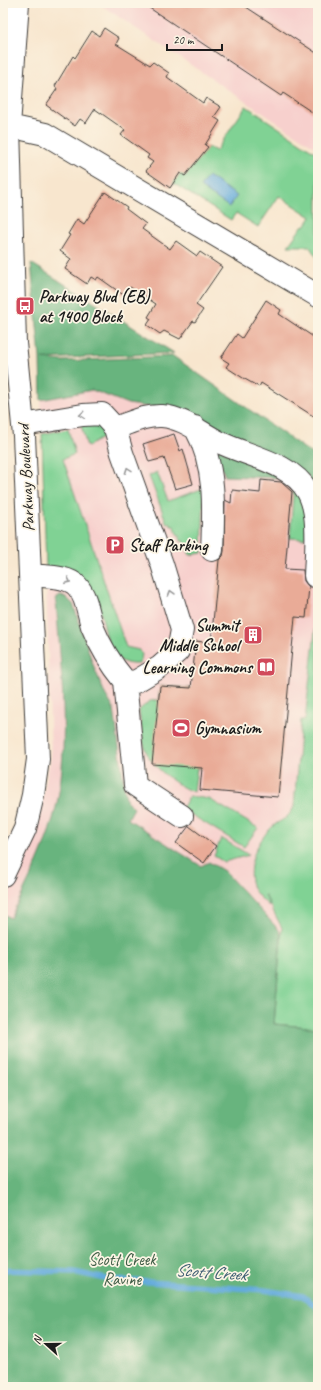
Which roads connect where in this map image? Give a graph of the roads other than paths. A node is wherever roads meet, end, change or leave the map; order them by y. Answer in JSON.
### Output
{"nodes":[{"id":1,"x":18,"y":3,"type":"edge"},
{"id":2,"x":9,"y":126,"type":"junction"},
{"id":3,"x":318,"y":280,"type":"edge"},
{"id":4,"x":294,"y":282,"type":"junction"},
{"id":5,"x":318,"y":296,"type":"edge"},
{"id":6,"x":23,"y":425,"type":"junction"},
{"id":7,"x":195,"y":427,"type":"junction"},
{"id":8,"x":115,"y":428,"type":"junction"},
{"id":9,"x":212,"y":550,"type":"dead end"},
{"id":10,"x":31,"y":575,"type":"junction"},
{"id":11,"x":315,"y":576,"type":"dead end"},
{"id":12,"x":125,"y":681,"type":"junction"},
{"id":13,"x":182,"y":816,"type":"dead end"},
{"id":14,"x":3,"y":875,"type":"edge"}],
"edges":[{"from":1,"to":2,"type":"street","name":"Parkway Boulevard"},
{"from":2,"to":4,"type":"street"},
{"from":2,"to":6,"type":"street","name":"Parkway Boulevard"},
{"from":3,"to":4,"type":"street"},
{"from":4,"to":5,"type":"street"},
{"from":8,"to":6,"type":"street","one_way":true},
{"from":6,"to":10,"type":"street","name":"Parkway Boulevard"},
{"from":7,"to":8,"type":"street"},
{"from":7,"to":9,"type":"street"},
{"from":7,"to":11,"type":"street"},
{"from":12,"to":8,"type":"street","one_way":true},
{"from":10,"to":12,"type":"street","one_way":true},
{"from":10,"to":14,"type":"street","name":"Parkway Boulevard"},
{"from":12,"to":13,"type":"street"}]}
